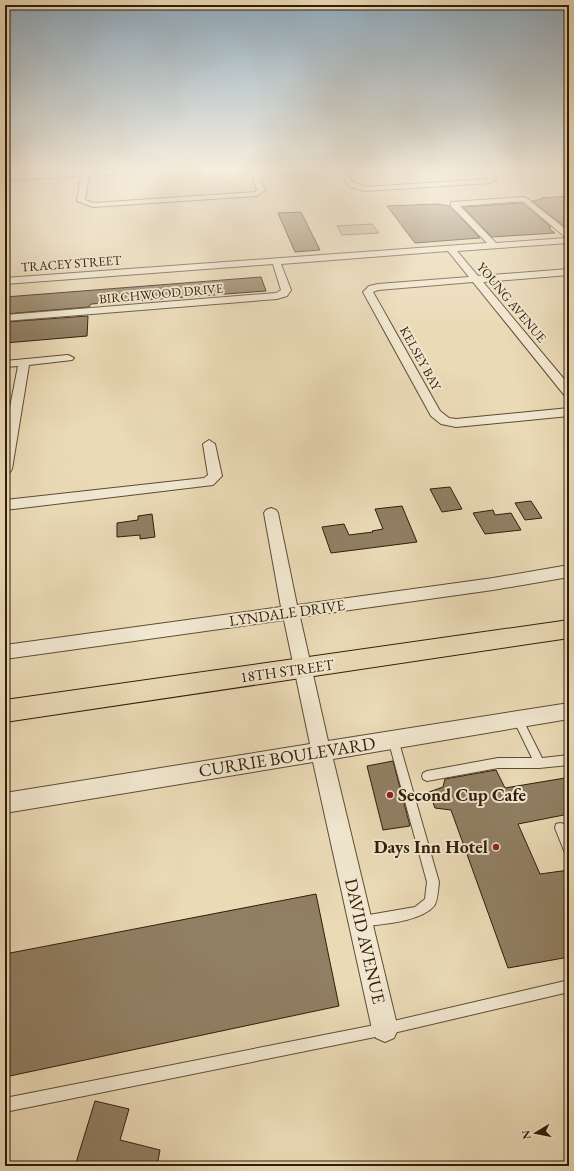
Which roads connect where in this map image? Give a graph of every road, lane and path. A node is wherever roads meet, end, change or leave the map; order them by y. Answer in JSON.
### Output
{"nodes":[{"id":1,"x":473,"y":224,"type":"edge"},
{"id":2,"x":555,"y":224,"type":"edge"},
{"id":3,"x":569,"y":236,"type":"edge"},
{"id":4,"x":569,"y":240,"type":"edge"},
{"id":5,"x":493,"y":245,"type":"junction"},
{"id":6,"x":450,"y":248,"type":"junction"},
{"id":7,"x":276,"y":261,"type":"junction"},
{"id":8,"x":569,"y":272,"type":"edge"},
{"id":9,"x":475,"y":279,"type":"junction"},
{"id":10,"x":5,"y":281,"type":"edge"},
{"id":11,"x":5,"y":318,"type":"edge"},
{"id":12,"x":68,"y":358,"type":"dead end"},
{"id":13,"x":24,"y":362,"type":"junction"},
{"id":14,"x":5,"y":364,"type":"edge"},
{"id":15,"x":569,"y":393,"type":"edge"},
{"id":16,"x":569,"y":412,"type":"edge"},
{"id":17,"x":209,"y":444,"type":"dead end"},
{"id":18,"x":5,"y":469,"type":"edge"},
{"id":19,"x":5,"y":505,"type":"edge"},
{"id":20,"x":271,"y":513,"type":"dead end"},
{"id":21,"x":569,"y":571,"type":"edge"},
{"id":22,"x":290,"y":613,"type":"junction"},
{"id":23,"x":569,"y":629,"type":"edge"},
{"id":24,"x":5,"y":652,"type":"edge"},
{"id":25,"x":302,"y":669,"type":"junction"},
{"id":26,"x":5,"y":711,"type":"edge"},
{"id":27,"x":569,"y":711,"type":"edge"},
{"id":28,"x":518,"y":719,"type":"junction"},
{"id":29,"x":393,"y":739,"type":"junction"},
{"id":30,"x":321,"y":751,"type":"junction"},
{"id":31,"x":569,"y":760,"type":"edge"},
{"id":32,"x":540,"y":763,"type":"junction"},
{"id":33,"x":427,"y":776,"type":"dead end"},
{"id":34,"x":5,"y":803,"type":"edge"},
{"id":35,"x":560,"y":828,"type":"dead end"},
{"id":36,"x":569,"y":849,"type":"edge"},
{"id":37,"x":360,"y":921,"type":"junction"},
{"id":38,"x":569,"y":986,"type":"edge"},
{"id":39,"x":385,"y":1029,"type":"junction"},
{"id":40,"x":5,"y":1105,"type":"edge"}],
"edges":[{"from":1,"to":5,"type":"street"},
{"from":2,"to":3,"type":"street"},
{"from":4,"to":5,"type":"street","name":"TRACEY STREET"},
{"from":5,"to":6,"type":"street","name":"TRACEY STREET"},
{"from":6,"to":7,"type":"street","name":"TRACEY STREET"},
{"from":6,"to":9,"type":"street","name":"YOUNG AVENUE"},
{"from":7,"to":10,"type":"street","name":"TRACEY STREET"},
{"from":7,"to":11,"type":"street","name":"BIRCHWOOD DRIVE"},
{"from":8,"to":9,"type":"street"},
{"from":9,"to":15,"type":"street","name":"YOUNG AVENUE"},
{"from":9,"to":16,"type":"street","name":"KELSEY BAY"},
{"from":12,"to":13,"type":"street"},
{"from":13,"to":14,"type":"street"},
{"from":13,"to":18,"type":"street"},
{"from":17,"to":19,"type":"street"},
{"from":20,"to":22,"type":"street","name":"DAVID AVENUE"},
{"from":21,"to":22,"type":"street","name":"LYNDALE DRIVE"},
{"from":22,"to":24,"type":"street","name":"LYNDALE DRIVE"},
{"from":22,"to":25,"type":"street","name":"DAVID AVENUE"},
{"from":23,"to":25,"type":"main road","name":"18TH STREET"},
{"from":25,"to":26,"type":"main road","name":"18TH STREET"},
{"from":25,"to":30,"type":"street","name":"DAVID AVENUE"},
{"from":27,"to":28,"type":"street","name":"CURRIE BOULEVARD"},
{"from":28,"to":29,"type":"street","name":"CURRIE BOULEVARD"},
{"from":28,"to":32,"type":"lane"},
{"from":29,"to":30,"type":"street","name":"CURRIE BOULEVARD"},
{"from":29,"to":37,"type":"lane"},
{"from":30,"to":34,"type":"street","name":"CURRIE BOULEVARD"},
{"from":30,"to":37,"type":"street","name":"DAVID AVENUE"},
{"from":31,"to":32,"type":"lane"},
{"from":32,"to":33,"type":"lane"},
{"from":35,"to":36,"type":"lane"},
{"from":37,"to":39,"type":"street","name":"DAVID AVENUE"},
{"from":38,"to":39,"type":"lane"},
{"from":39,"to":40,"type":"lane"}]}
